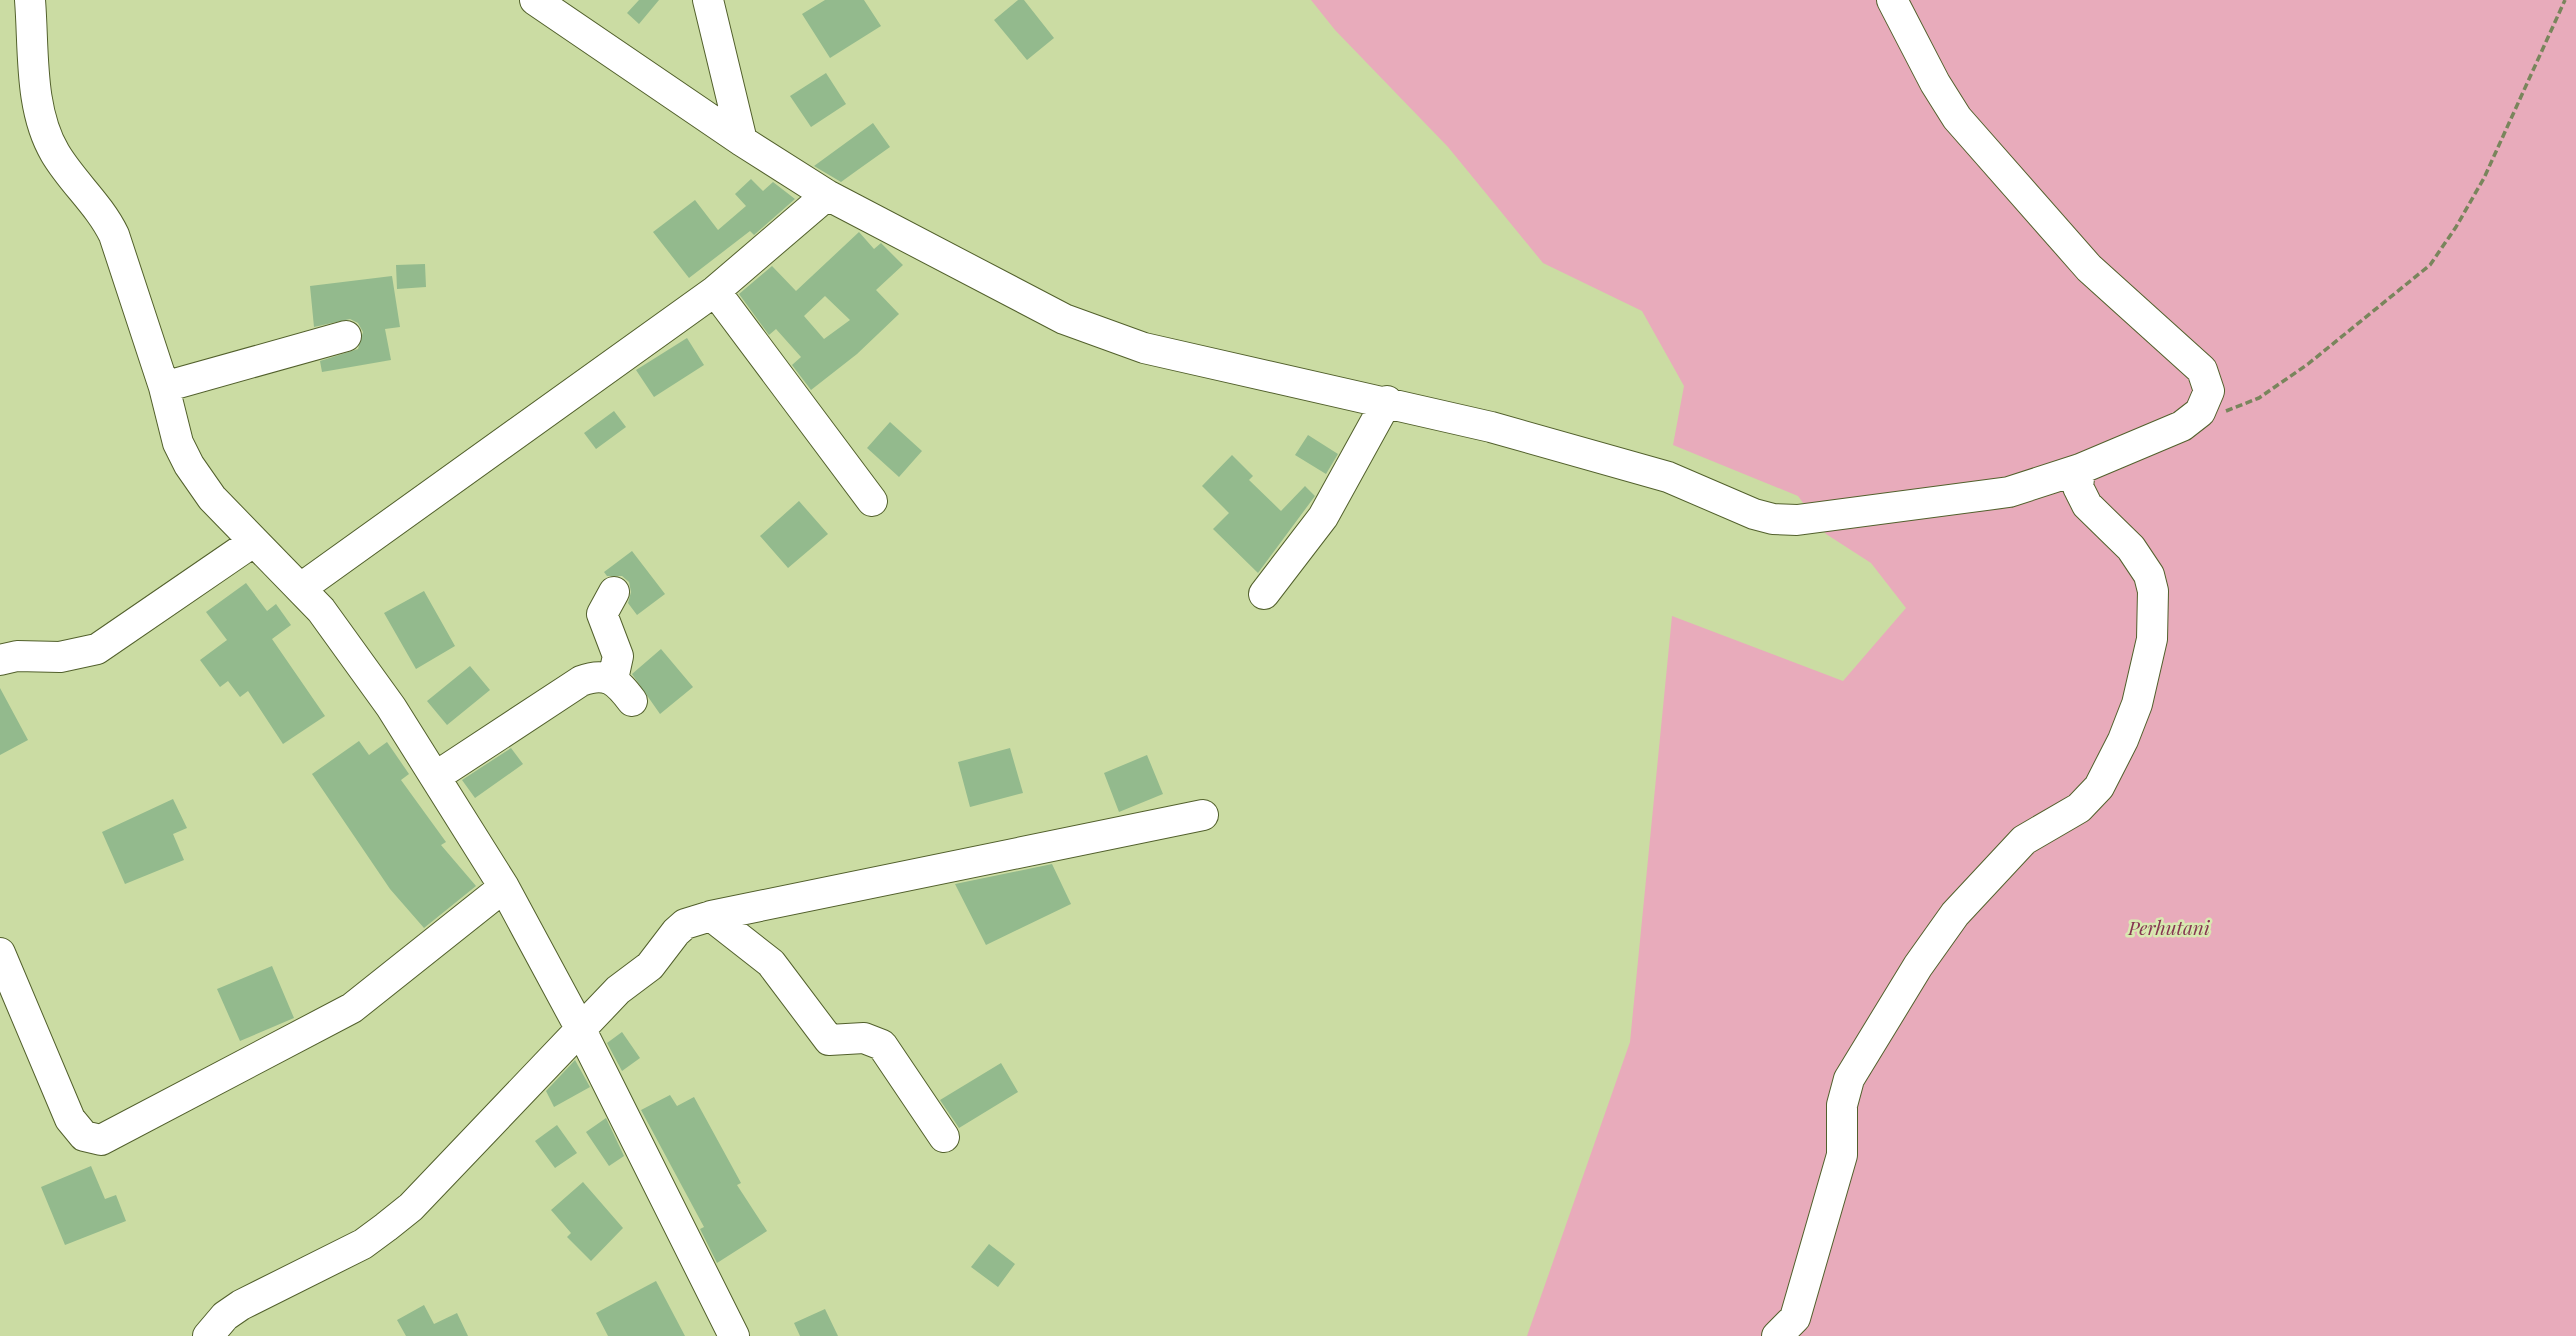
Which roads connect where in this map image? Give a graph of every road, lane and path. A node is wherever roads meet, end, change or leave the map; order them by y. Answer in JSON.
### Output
{"nodes":[{"id":1,"x":30,"y":0,"type":"edge"},
{"id":2,"x":535,"y":0,"type":"edge"},
{"id":3,"x":708,"y":0,"type":"edge"},
{"id":4,"x":1892,"y":0,"type":"edge"},
{"id":5,"x":2565,"y":0,"type":"edge"},
{"id":6,"x":742,"y":141,"type":"junction"},
{"id":7,"x":827,"y":195,"type":"junction"},
{"id":8,"x":715,"y":291,"type":"junction"},
{"id":9,"x":346,"y":336,"type":"dead end"},
{"id":10,"x":164,"y":387,"type":"junction"},
{"id":11,"x":1387,"y":401,"type":"junction"},
{"id":12,"x":2200,"y":412,"type":"junction"},
{"id":13,"x":2080,"y":469,"type":"junction"},
{"id":14,"x":872,"y":501,"type":"dead end"},
{"id":15,"x":253,"y":542,"type":"junction"},
{"id":16,"x":301,"y":588,"type":"junction"},
{"id":17,"x":614,"y":592,"type":"dead end"},
{"id":18,"x":1265,"y":594,"type":"dead end"},
{"id":19,"x":0,"y":660,"type":"edge"},
{"id":20,"x":612,"y":679,"type":"junction"},
{"id":21,"x":632,"y":701,"type":"dead end"},
{"id":22,"x":435,"y":777,"type":"junction"},
{"id":23,"x":1203,"y":815,"type":"dead end"},
{"id":24,"x":504,"y":887,"type":"junction"},
{"id":25,"x":711,"y":916,"type":"junction"},
{"id":26,"x":0,"y":953,"type":"edge"},
{"id":27,"x":580,"y":1028,"type":"junction"},
{"id":28,"x":944,"y":1137,"type":"dead end"},
{"id":29,"x":208,"y":1336,"type":"edge"},
{"id":30,"x":734,"y":1336,"type":"edge"},
{"id":31,"x":1777,"y":1336,"type":"edge"}],
"edges":[{"from":1,"to":10,"type":"street"},
{"from":2,"to":6,"type":"street"},
{"from":3,"to":6,"type":"street"},
{"from":4,"to":12,"type":"street"},
{"from":5,"to":12,"type":"path"},
{"from":6,"to":7,"type":"street"},
{"from":7,"to":8,"type":"street"},
{"from":7,"to":11,"type":"street"},
{"from":8,"to":14,"type":"street"},
{"from":8,"to":16,"type":"street"},
{"from":9,"to":10,"type":"street"},
{"from":10,"to":15,"type":"street"},
{"from":11,"to":13,"type":"street"},
{"from":11,"to":18,"type":"street"},
{"from":12,"to":13,"type":"street"},
{"from":13,"to":31,"type":"street"},
{"from":15,"to":16,"type":"street"},
{"from":15,"to":19,"type":"street"},
{"from":16,"to":22,"type":"street"},
{"from":17,"to":20,"type":"street"},
{"from":20,"to":21,"type":"street"},
{"from":20,"to":22,"type":"street"},
{"from":22,"to":24,"type":"street"},
{"from":23,"to":25,"type":"street"},
{"from":24,"to":26,"type":"street"},
{"from":24,"to":27,"type":"street"},
{"from":25,"to":27,"type":"street"},
{"from":25,"to":28,"type":"street"},
{"from":27,"to":29,"type":"street"},
{"from":27,"to":30,"type":"street"}]}
